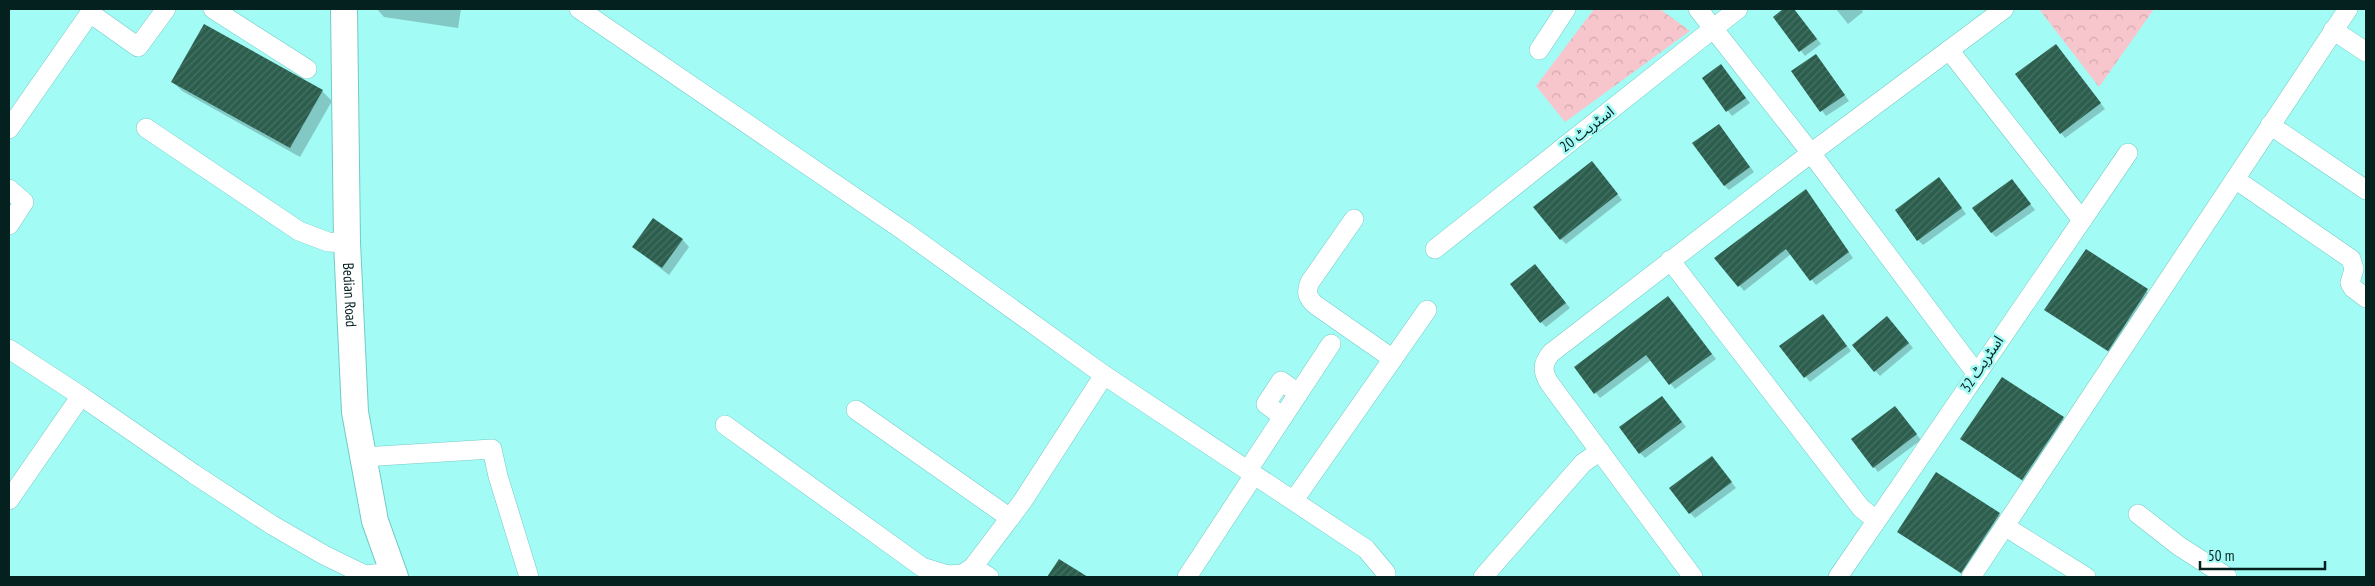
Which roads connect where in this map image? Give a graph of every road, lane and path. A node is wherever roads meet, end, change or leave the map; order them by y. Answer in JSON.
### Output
{"nodes":[{"id":1,"x":166,"y":9,"type":"edge"},
{"id":2,"x":213,"y":9,"type":"edge"},
{"id":3,"x":344,"y":9,"type":"edge"},
{"id":4,"x":579,"y":9,"type":"edge"},
{"id":5,"x":1566,"y":9,"type":"edge"},
{"id":6,"x":1698,"y":9,"type":"edge"},
{"id":7,"x":1738,"y":9,"type":"edge"},
{"id":8,"x":2004,"y":9,"type":"edge"},
{"id":9,"x":2348,"y":9,"type":"edge"},
{"id":10,"x":1714,"y":28,"type":"junction"},
{"id":11,"x":2333,"y":30,"type":"junction"},
{"id":12,"x":1539,"y":50,"type":"dead end"},
{"id":13,"x":1949,"y":50,"type":"junction"},
{"id":14,"x":2366,"y":52,"type":"edge"},
{"id":15,"x":307,"y":69,"type":"dead end"},
{"id":16,"x":2270,"y":125,"type":"junction"},
{"id":17,"x":146,"y":128,"type":"dead end"},
{"id":18,"x":9,"y":129,"type":"edge"},
{"id":19,"x":1811,"y":153,"type":"junction"},
{"id":20,"x":2128,"y":153,"type":"dead end"},
{"id":21,"x":2235,"y":179,"type":"junction"},
{"id":22,"x":9,"y":189,"type":"edge"},
{"id":23,"x":2366,"y":190,"type":"edge"},
{"id":24,"x":1354,"y":219,"type":"dead end"},
{"id":25,"x":2082,"y":220,"type":"junction"},
{"id":26,"x":9,"y":225,"type":"edge"},
{"id":27,"x":347,"y":243,"type":"junction"},
{"id":28,"x":1435,"y":249,"type":"dead end"},
{"id":29,"x":1670,"y":260,"type":"junction"},
{"id":30,"x":2366,"y":298,"type":"edge"},
{"id":31,"x":1427,"y":310,"type":"dead end"},
{"id":32,"x":1331,"y":344,"type":"dead end"},
{"id":33,"x":9,"y":349,"type":"edge"},
{"id":34,"x":1393,"y":359,"type":"junction"},
{"id":35,"x":1976,"y":373,"type":"junction"},
{"id":36,"x":1104,"y":375,"type":"junction"},
{"id":37,"x":82,"y":396,"type":"junction"},
{"id":38,"x":856,"y":410,"type":"dead end"},
{"id":39,"x":725,"y":425,"type":"dead end"},
{"id":40,"x":1600,"y":451,"type":"junction"},
{"id":41,"x":363,"y":457,"type":"junction"},
{"id":42,"x":1251,"y":472,"type":"junction"},
{"id":43,"x":9,"y":500,"type":"edge"},
{"id":44,"x":1294,"y":500,"type":"junction"},
{"id":45,"x":2138,"y":514,"type":"dead end"},
{"id":46,"x":1010,"y":518,"type":"junction"},
{"id":47,"x":1876,"y":520,"type":"junction"},
{"id":48,"x":2006,"y":527,"type":"junction"},
{"id":49,"x":973,"y":567,"type":"junction"},
{"id":50,"x":394,"y":575,"type":"edge"},
{"id":51,"x":947,"y":576,"type":"edge"},
{"id":52,"x":529,"y":577,"type":"edge"},
{"id":53,"x":989,"y":577,"type":"edge"},
{"id":54,"x":1187,"y":577,"type":"edge"},
{"id":55,"x":1386,"y":577,"type":"edge"},
{"id":56,"x":1483,"y":577,"type":"edge"},
{"id":57,"x":1693,"y":577,"type":"edge"},
{"id":58,"x":1838,"y":577,"type":"edge"},
{"id":59,"x":1971,"y":577,"type":"edge"},
{"id":60,"x":2086,"y":577,"type":"edge"},
{"id":61,"x":2227,"y":577,"type":"edge"}],
"edges":[{"from":1,"to":18,"type":"street"},
{"from":2,"to":15,"type":"street"},
{"from":3,"to":27,"type":"main road","name":"Bedian Road"},
{"from":4,"to":36,"type":"street"},
{"from":5,"to":12,"type":"street"},
{"from":6,"to":10,"type":"street"},
{"from":7,"to":10,"type":"street","name":"اسٹریٹ 20"},
{"from":8,"to":13,"type":"street"},
{"from":9,"to":11,"type":"street"},
{"from":10,"to":19,"type":"street"},
{"from":10,"to":28,"type":"street","name":"اسٹریٹ 20"},
{"from":11,"to":14,"type":"street"},
{"from":11,"to":16,"type":"street"},
{"from":13,"to":19,"type":"street"},
{"from":13,"to":25,"type":"street"},
{"from":16,"to":21,"type":"street"},
{"from":16,"to":23,"type":"street"},
{"from":17,"to":27,"type":"street"},
{"from":19,"to":29,"type":"street"},
{"from":19,"to":35,"type":"street"},
{"from":20,"to":25,"type":"street","name":"اسٹریٹ 32"},
{"from":21,"to":30,"type":"street"},
{"from":21,"to":48,"type":"street"},
{"from":22,"to":26,"type":"street"},
{"from":24,"to":34,"type":"street"},
{"from":25,"to":35,"type":"street","name":"اسٹریٹ 32"},
{"from":27,"to":41,"type":"main road","name":"Bedian Road"},
{"from":29,"to":40,"type":"street"},
{"from":29,"to":47,"type":"street"},
{"from":31,"to":34,"type":"street"},
{"from":32,"to":42,"type":"street"},
{"from":33,"to":37,"type":"street"},
{"from":34,"to":44,"type":"street"},
{"from":35,"to":47,"type":"street","name":"اسٹریٹ 32"},
{"from":36,"to":42,"type":"street"},
{"from":36,"to":46,"type":"street"},
{"from":37,"to":43,"type":"street"},
{"from":37,"to":50,"type":"street"},
{"from":38,"to":46,"type":"street"},
{"from":39,"to":51,"type":"street"},
{"from":40,"to":56,"type":"street"},
{"from":40,"to":57,"type":"street"},
{"from":41,"to":50,"type":"main road","name":"Bedian Road"},
{"from":41,"to":52,"type":"street"},
{"from":42,"to":44,"type":"street"},
{"from":42,"to":54,"type":"street"},
{"from":44,"to":55,"type":"street"},
{"from":45,"to":61,"type":"street"},
{"from":46,"to":49,"type":"street"},
{"from":47,"to":58,"type":"street","name":"اسٹریٹ 32"},
{"from":48,"to":59,"type":"street"},
{"from":48,"to":60,"type":"street"},
{"from":49,"to":51,"type":"street"},
{"from":49,"to":53,"type":"street"}]}
